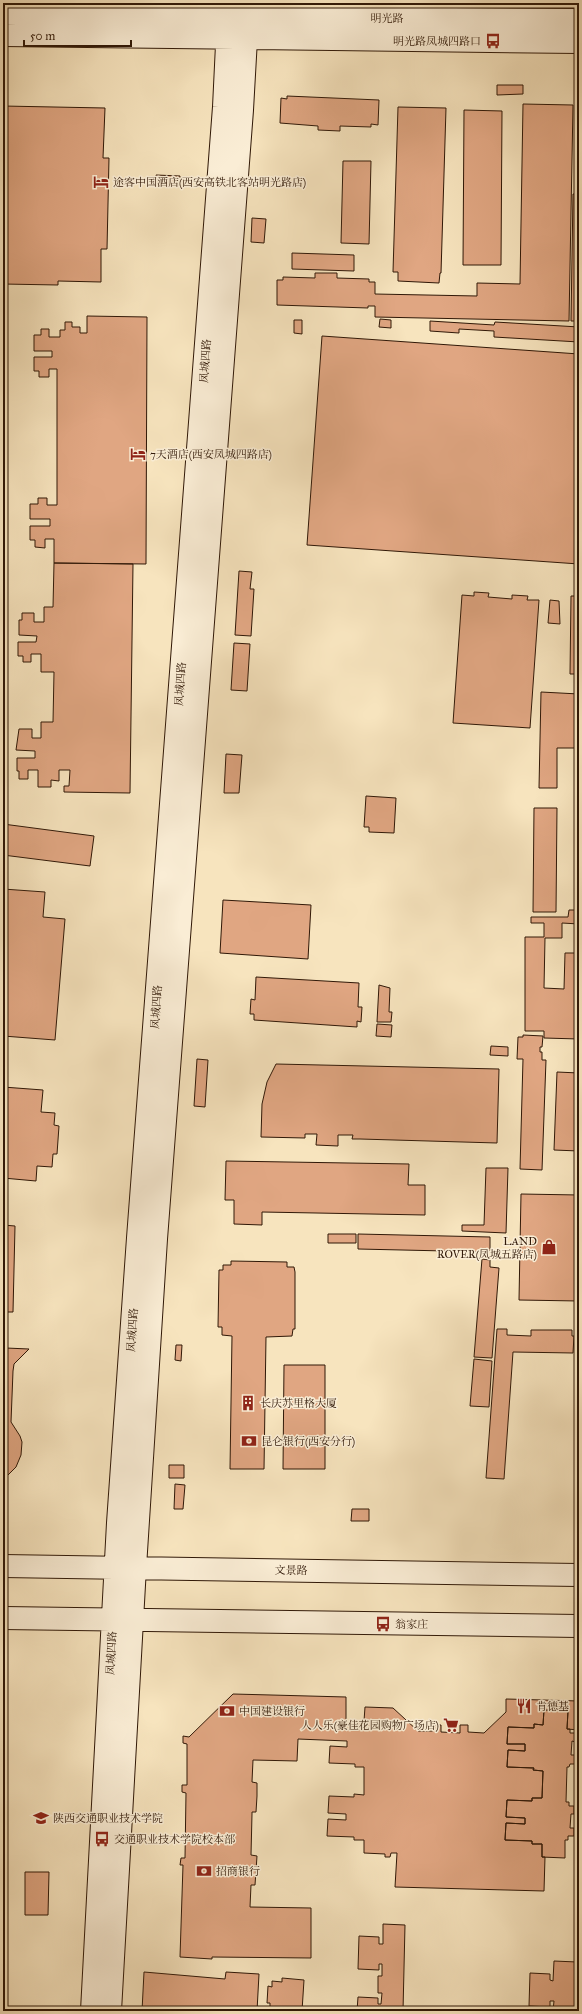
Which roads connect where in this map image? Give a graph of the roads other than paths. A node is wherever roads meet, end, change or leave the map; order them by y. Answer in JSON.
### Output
{"nodes":[{"id":1,"x":238,"y":10,"type":"edge"},
{"id":2,"x":3,"y":13,"type":"edge"},
{"id":3,"x":579,"y":20,"type":"edge"},
{"id":4,"x":3,"y":35,"type":"edge"},
{"id":5,"x":237,"y":39,"type":"junction"},
{"id":6,"x":579,"y":42,"type":"edge"},
{"id":7,"x":3,"y":1566,"type":"edge"},
{"id":8,"x":125,"y":1567,"type":"junction"},
{"id":9,"x":579,"y":1575,"type":"edge"},
{"id":10,"x":3,"y":1618,"type":"edge"},
{"id":11,"x":123,"y":1620,"type":"junction"},
{"id":12,"x":579,"y":1626,"type":"edge"},
{"id":13,"x":92,"y":2011,"type":"edge"},
{"id":14,"x":110,"y":2011,"type":"edge"}],
"edges":[{"from":1,"to":2,"type":"street","name":"明光路"},
{"from":1,"to":3,"type":"street","name":"明光路"},
{"from":1,"to":5,"type":"street","name":"凤城四路"},
{"from":4,"to":5,"type":"street","name":"明光路"},
{"from":5,"to":6,"type":"street","name":"明光路"},
{"from":5,"to":8,"type":"street","name":"凤城四路"},
{"from":7,"to":8,"type":"street","name":"文景路"},
{"from":8,"to":9,"type":"street","name":"文景路"},
{"from":8,"to":11,"type":"street","name":"凤城四路"},
{"from":10,"to":11,"type":"street"},
{"from":11,"to":12,"type":"street"},
{"from":11,"to":13,"type":"street","name":"凤城四路"},
{"from":11,"to":14,"type":"street","name":"凤城四路"}]}
